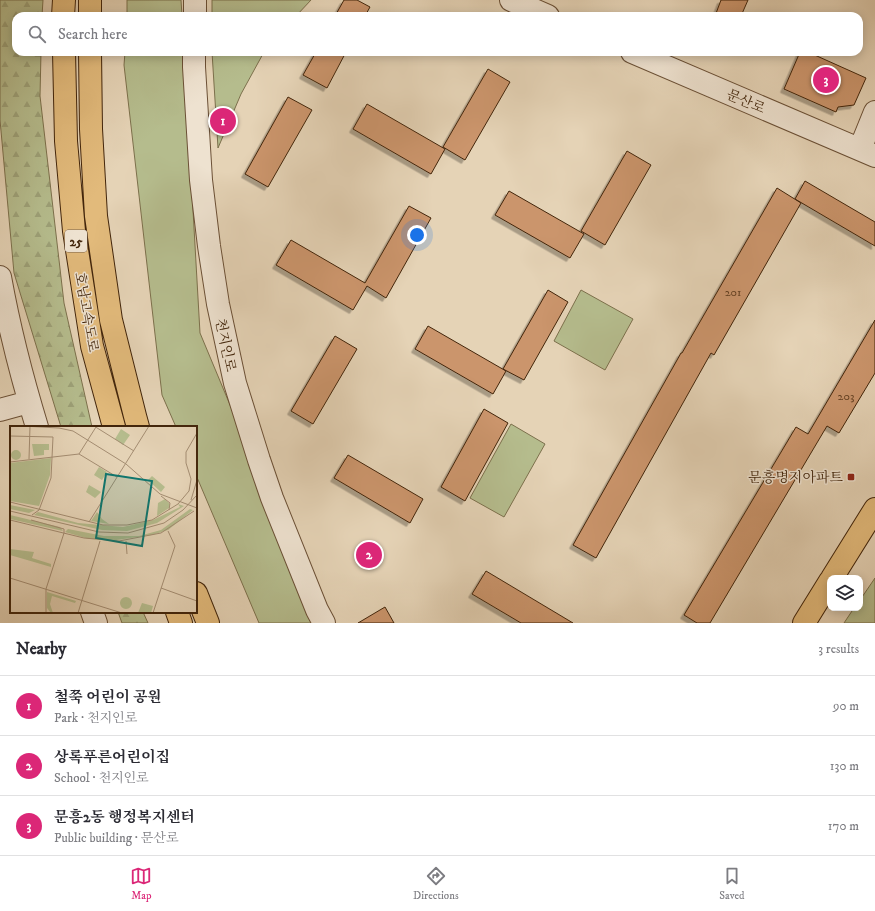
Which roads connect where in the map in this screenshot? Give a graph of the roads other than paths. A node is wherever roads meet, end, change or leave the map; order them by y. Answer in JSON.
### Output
{"nodes":[{"id":1,"x":64,"y":0,"type":"edge"},
{"id":2,"x":90,"y":0,"type":"edge"},
{"id":3,"x":195,"y":0,"type":"edge"},
{"id":4,"x":511,"y":0,"type":"edge"},
{"id":5,"x":63,"y":12,"type":"edge"},
{"id":6,"x":90,"y":12,"type":"edge"},
{"id":7,"x":195,"y":12,"type":"edge"},
{"id":8,"x":539,"y":12,"type":"edge"},
{"id":9,"x":64,"y":56,"type":"edge"},
{"id":10,"x":90,"y":56,"type":"edge"},
{"id":11,"x":194,"y":56,"type":"edge"},
{"id":12,"x":641,"y":56,"type":"edge"},
{"id":13,"x":875,"y":112,"type":"edge"},
{"id":14,"x":867,"y":153,"type":"edge"},
{"id":15,"x":0,"y":277,"type":"edge"},
{"id":16,"x":30,"y":402,"type":"junction"},
{"id":17,"x":0,"y":410,"type":"edge"},
{"id":18,"x":37,"y":426,"type":"edge"},
{"id":19,"x":114,"y":426,"type":"edge"},
{"id":20,"x":138,"y":426,"type":"edge"},
{"id":21,"x":875,"y":509,"type":"edge"},
{"id":22,"x":834,"y":575,"type":"edge"},
{"id":23,"x":827,"y":586,"type":"edge"},
{"id":24,"x":197,"y":596,"type":"edge"},
{"id":25,"x":92,"y":613,"type":"edge"},
{"id":26,"x":177,"y":613,"type":"edge"},
{"id":27,"x":96,"y":623,"type":"edge"},
{"id":28,"x":182,"y":623,"type":"edge"},
{"id":29,"x":208,"y":623,"type":"edge"},
{"id":30,"x":324,"y":623,"type":"edge"},
{"id":31,"x":804,"y":623,"type":"edge"}],
"edges":[{"from":1,"to":5,"type":"main road"},
{"from":2,"to":6,"type":"main road"},
{"from":3,"to":7,"type":"street"},
{"from":4,"to":8,"type":"street"},
{"from":9,"to":19,"type":"main road","name":"호남고속도로","number":"25"},
{"from":10,"to":20,"type":"main road","name":"호남고속도로","number":"25"},
{"from":11,"to":30,"type":"street","name":"천지인로"},
{"from":12,"to":14,"type":"street","name":"문산로"},
{"from":13,"to":14,"type":"street","name":"문산로"},
{"from":15,"to":16,"type":"street"},
{"from":16,"to":17,"type":"street"},
{"from":16,"to":18,"type":"street"},
{"from":21,"to":22,"type":"main road"},
{"from":23,"to":31,"type":"main road"},
{"from":24,"to":29,"type":"main road"},
{"from":25,"to":27,"type":"street"},
{"from":26,"to":28,"type":"main road"}]}
